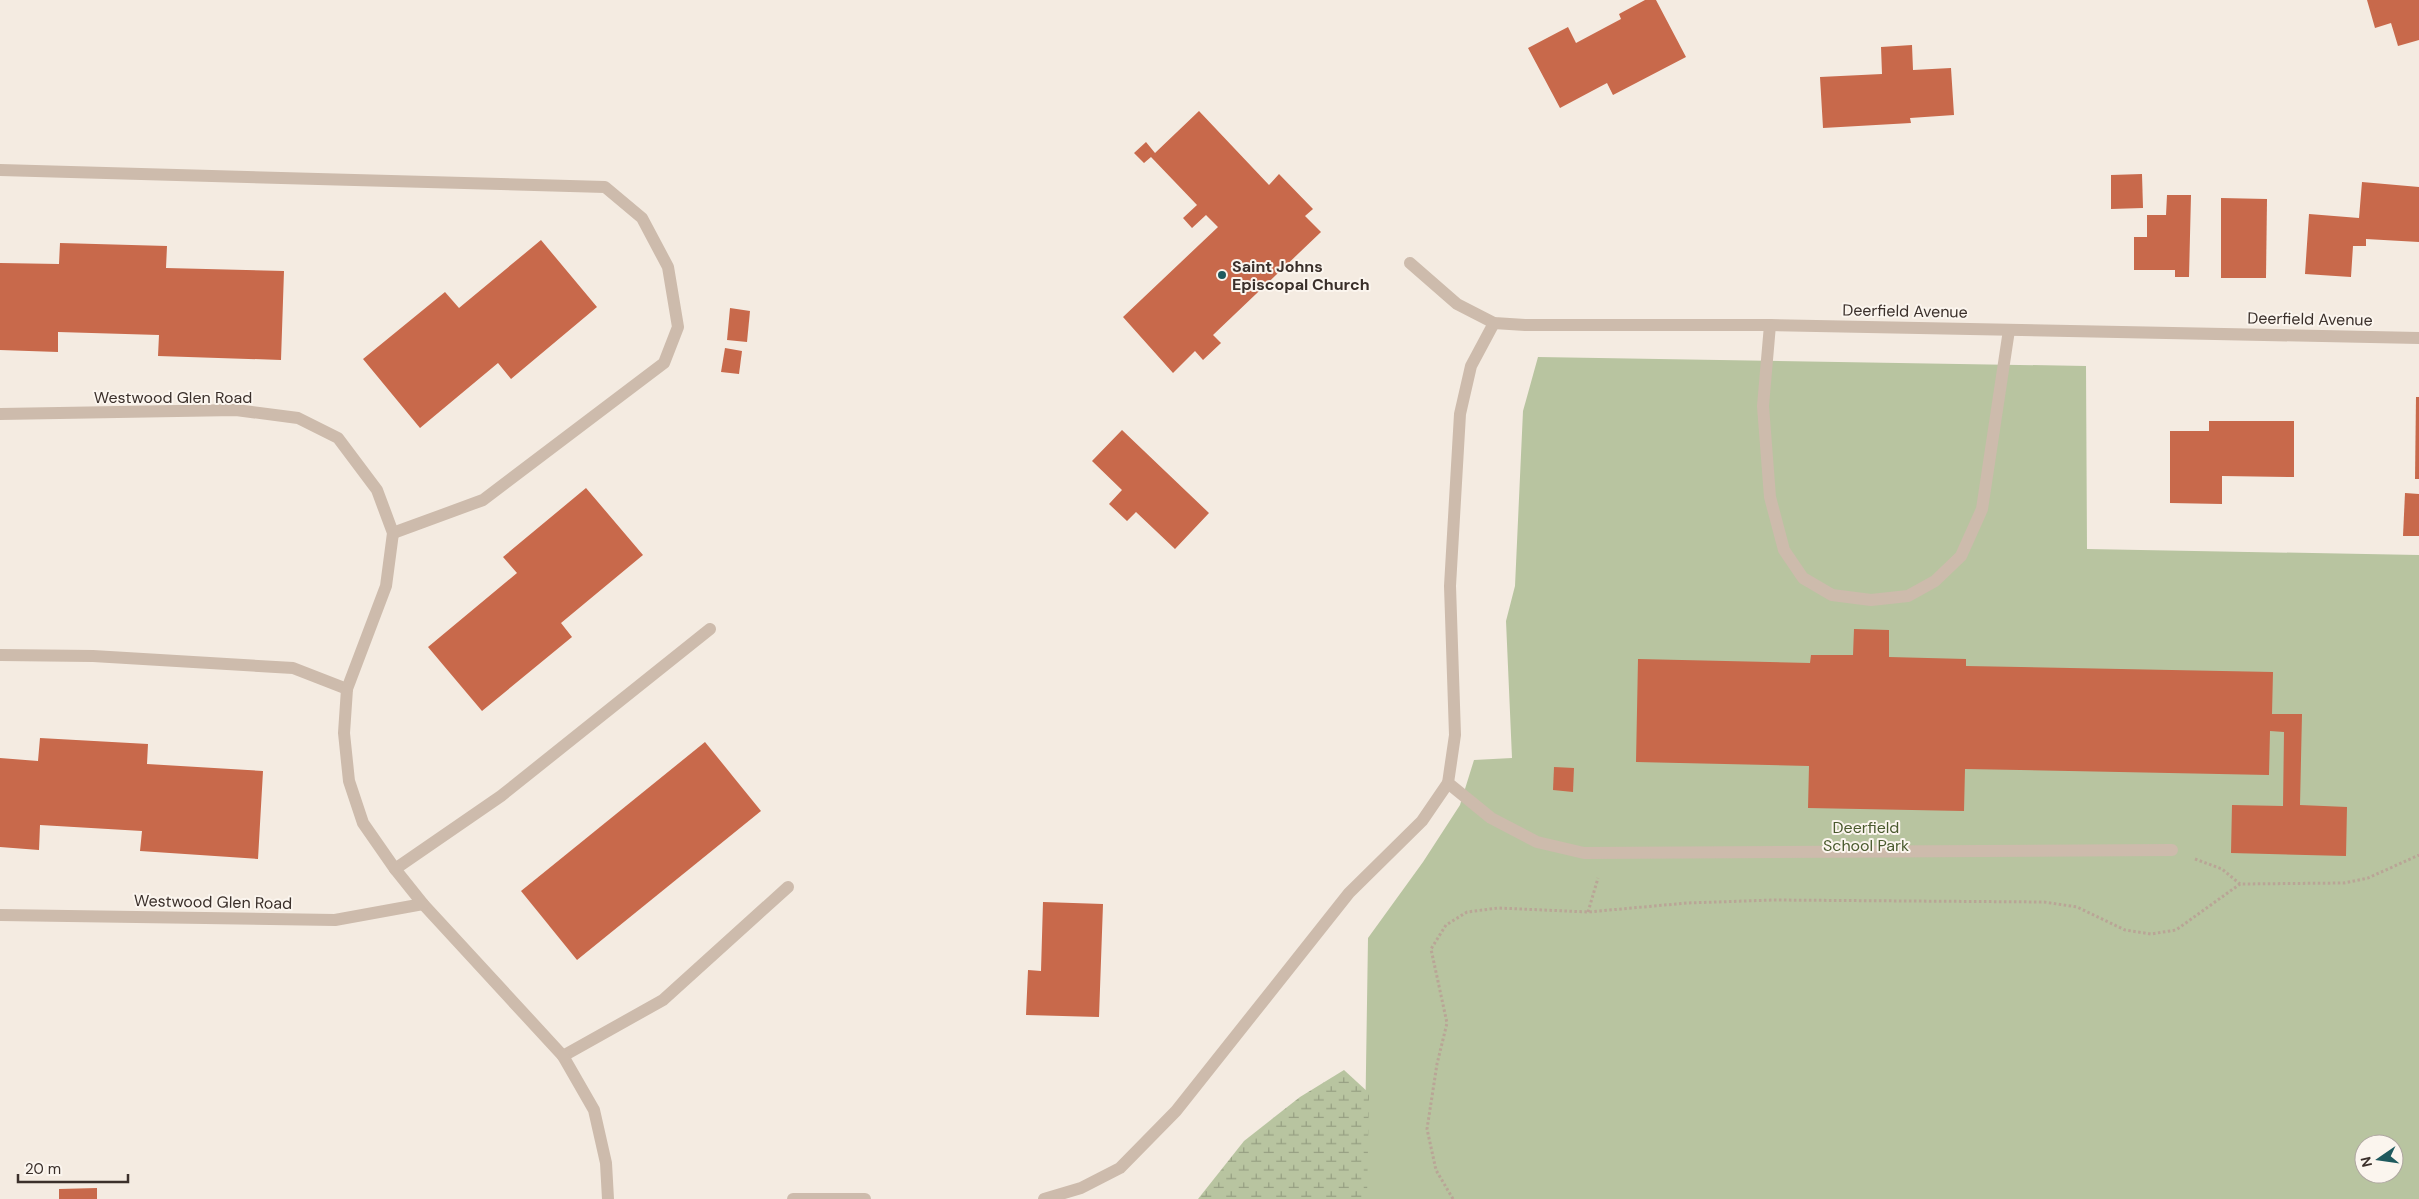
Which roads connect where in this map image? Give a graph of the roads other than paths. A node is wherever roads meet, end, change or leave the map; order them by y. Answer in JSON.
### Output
{"nodes":[{"id":1,"x":0,"y":170,"type":"edge"},
{"id":2,"x":1410,"y":263,"type":"dead end"},
{"id":3,"x":1494,"y":322,"type":"junction"},
{"id":4,"x":1770,"y":325,"type":"junction"},
{"id":5,"x":2009,"y":330,"type":"junction"},
{"id":6,"x":2419,"y":338,"type":"edge"},
{"id":7,"x":0,"y":414,"type":"edge"},
{"id":8,"x":393,"y":533,"type":"junction"},
{"id":9,"x":710,"y":629,"type":"dead end"},
{"id":10,"x":0,"y":655,"type":"edge"},
{"id":11,"x":347,"y":688,"type":"junction"},
{"id":12,"x":1448,"y":783,"type":"junction"},
{"id":13,"x":2172,"y":850,"type":"road end"},
{"id":14,"x":395,"y":869,"type":"junction"},
{"id":15,"x":788,"y":888,"type":"dead end"},
{"id":16,"x":424,"y":904,"type":"junction"},
{"id":17,"x":0,"y":915,"type":"edge"},
{"id":18,"x":563,"y":1056,"type":"junction"},
{"id":19,"x":1081,"y":1193,"type":"edge"},
{"id":20,"x":608,"y":1199,"type":"edge"},
{"id":21,"x":793,"y":1199,"type":"edge"},
{"id":22,"x":812,"y":1199,"type":"edge"},
{"id":23,"x":865,"y":1199,"type":"edge"},
{"id":24,"x":1044,"y":1199,"type":"edge"}],
"edges":[{"from":1,"to":8,"type":"street"},
{"from":2,"to":3,"type":"street","name":"Deerfield Avenue"},
{"from":3,"to":4,"type":"street","name":"Deerfield Avenue"},
{"from":3,"to":12,"type":"street"},
{"from":4,"to":5,"type":"street","name":"Deerfield Avenue"},
{"from":4,"to":5,"type":"street"},
{"from":5,"to":6,"type":"street","name":"Deerfield Avenue"},
{"from":7,"to":8,"type":"street","name":"Westwood Glen Road"},
{"from":8,"to":11,"type":"street","name":"Westwood Glen Road"},
{"from":9,"to":14,"type":"street"},
{"from":10,"to":11,"type":"street"},
{"from":11,"to":14,"type":"street","name":"Westwood Glen Road"},
{"from":12,"to":13,"type":"street"},
{"from":12,"to":19,"type":"street"},
{"from":14,"to":16,"type":"street","name":"Westwood Glen Road"},
{"from":15,"to":18,"type":"street"},
{"from":16,"to":17,"type":"street","name":"Westwood Glen Road"},
{"from":16,"to":18,"type":"street","name":"Westwood Glen Road"},
{"from":18,"to":20,"type":"street","name":"Westwood Glen Road"},
{"from":19,"to":24,"type":"street"},
{"from":21,"to":22,"type":"street"},
{"from":22,"to":23,"type":"street"}]}
